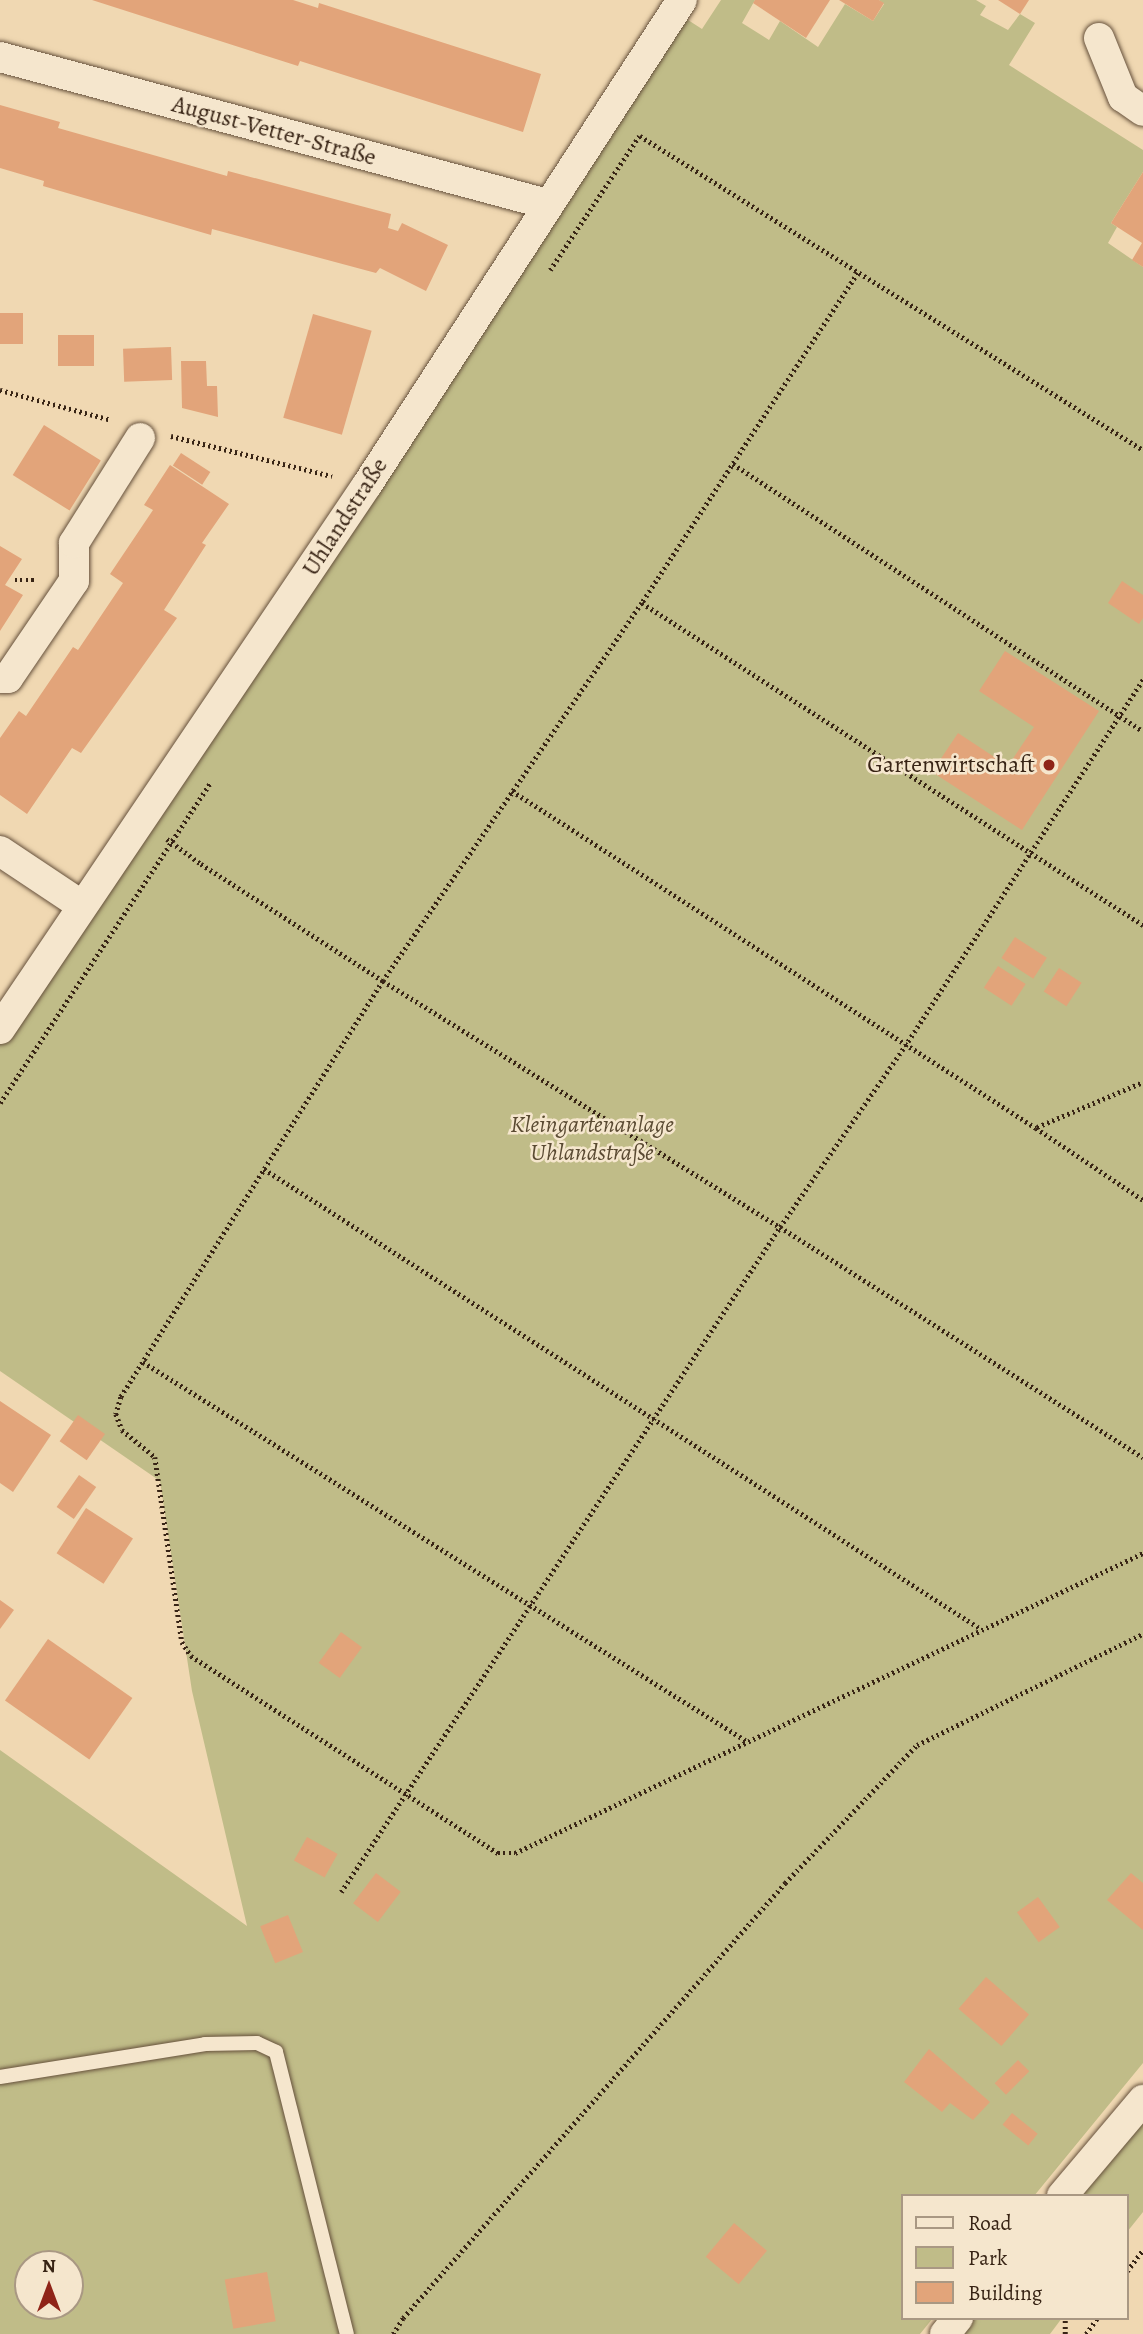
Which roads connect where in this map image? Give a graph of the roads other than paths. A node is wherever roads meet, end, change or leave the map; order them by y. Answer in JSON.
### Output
{"nodes":[{"id":1,"x":682,"y":0,"type":"edge"},
{"id":2,"x":1099,"y":37,"type":"dead end"},
{"id":3,"x":0,"y":57,"type":"edge"},
{"id":4,"x":1143,"y":111,"type":"edge"},
{"id":5,"x":547,"y":204,"type":"junction"},
{"id":6,"x":138,"y":431,"type":"road end"},
{"id":7,"x":0,"y":678,"type":"edge"},
{"id":8,"x":0,"y":850,"type":"edge"},
{"id":9,"x":81,"y":905,"type":"junction"},
{"id":10,"x":0,"y":1028,"type":"edge"},
{"id":11,"x":0,"y":2077,"type":"edge"},
{"id":12,"x":1143,"y":2100,"type":"edge"},
{"id":13,"x":1064,"y":2194,"type":"edge"},
{"id":14,"x":956,"y":2320,"type":"edge"},
{"id":15,"x":347,"y":2334,"type":"edge"},
{"id":16,"x":945,"y":2334,"type":"edge"}],
"edges":[{"from":1,"to":5,"type":"street","name":"Uhlandstraße"},
{"from":2,"to":4,"type":"street"},
{"from":3,"to":5,"type":"street","name":"August-Vetter-Straße"},
{"from":5,"to":9,"type":"street","name":"Uhlandstraße"},
{"from":6,"to":7,"type":"street"},
{"from":8,"to":9,"type":"street"},
{"from":9,"to":10,"type":"street","name":"Uhlandstraße"},
{"from":11,"to":15,"type":"lane"},
{"from":12,"to":13,"type":"street"},
{"from":14,"to":16,"type":"street"}]}
